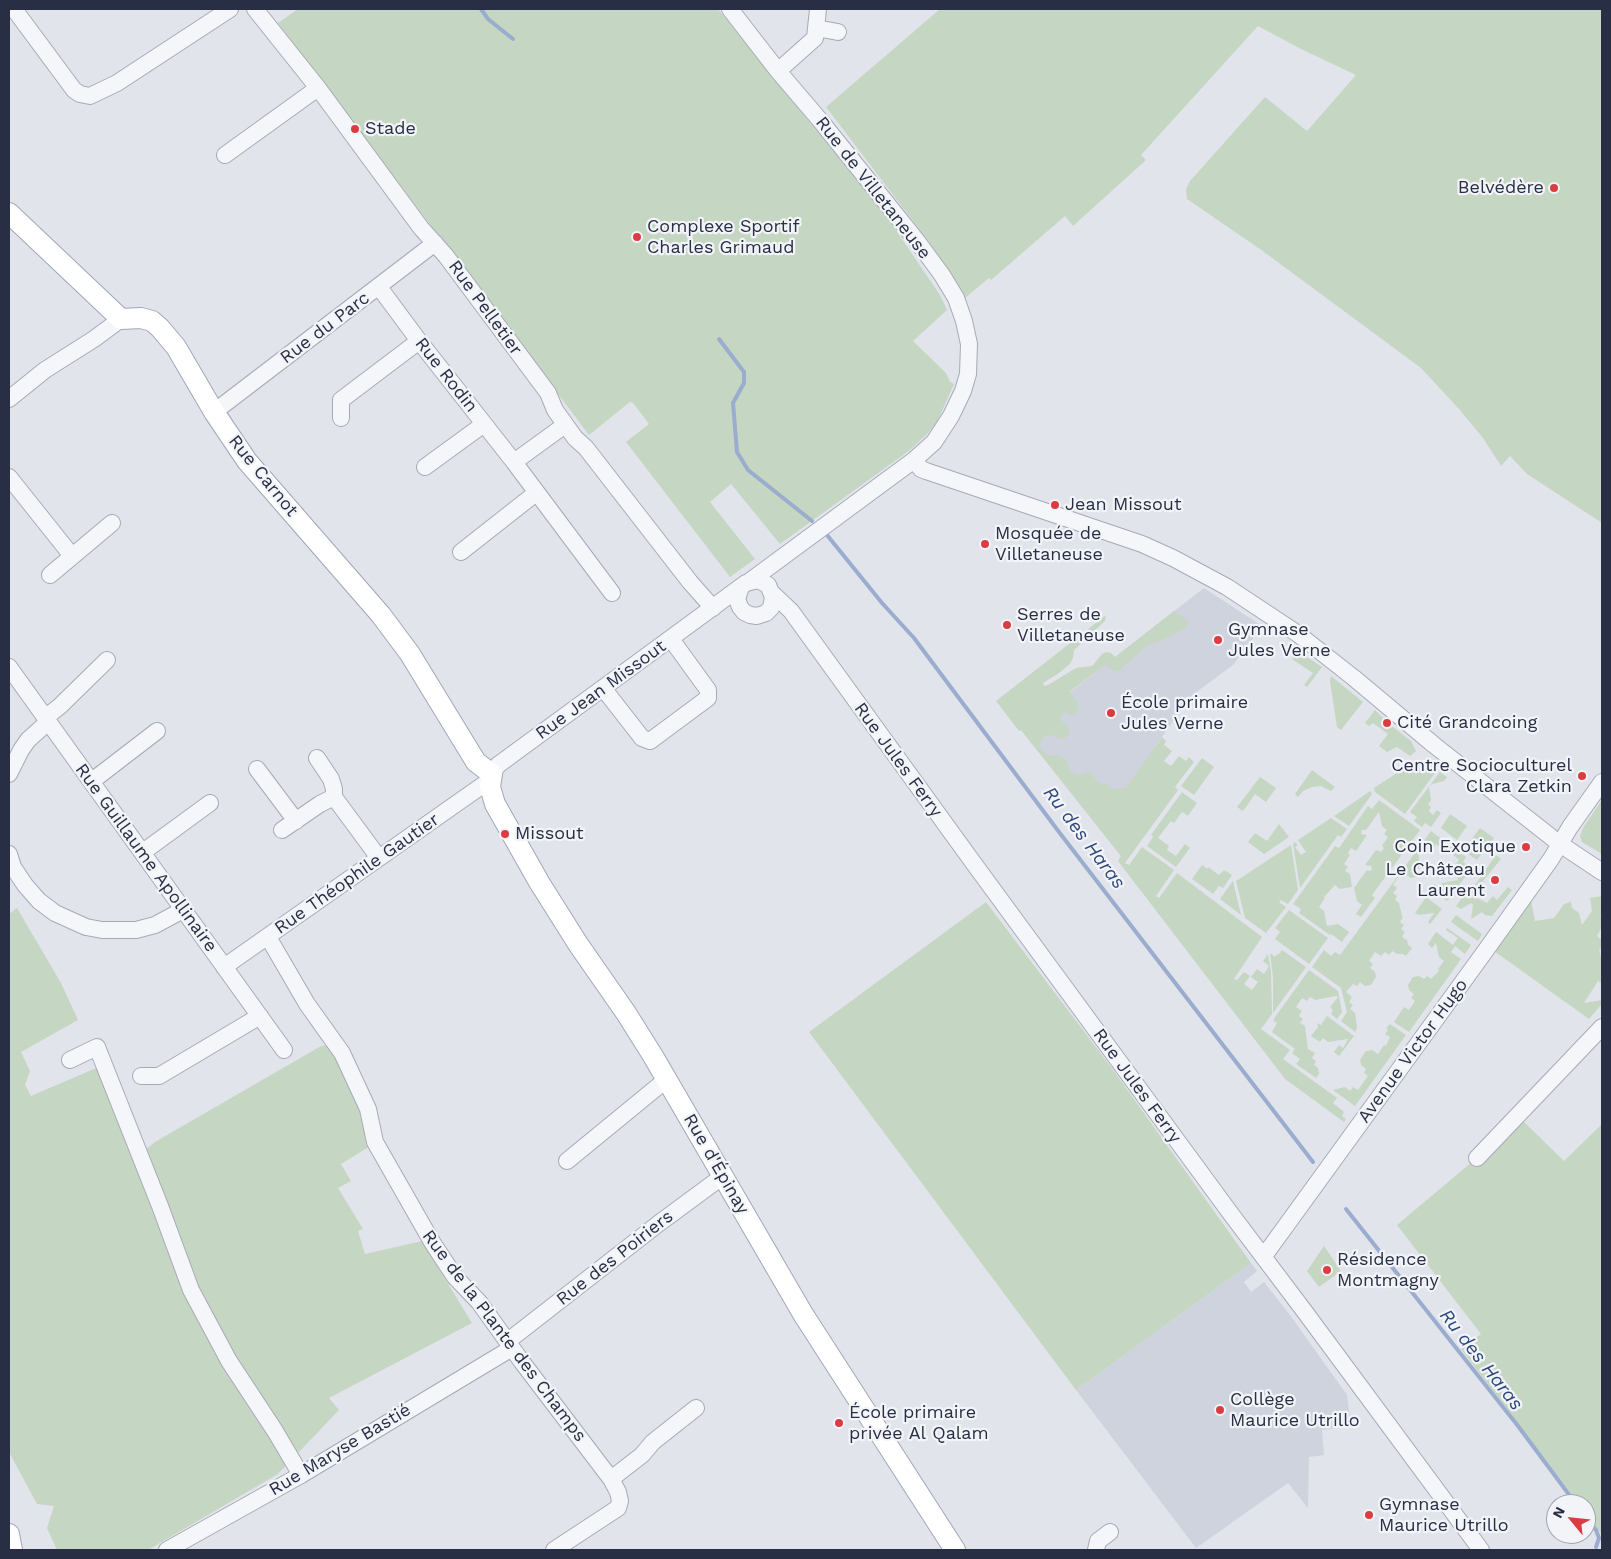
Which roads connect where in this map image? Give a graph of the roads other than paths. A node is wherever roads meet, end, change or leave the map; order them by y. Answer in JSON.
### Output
{"nodes":[{"id":1,"x":14,"y":9,"type":"edge"},
{"id":2,"x":230,"y":9,"type":"edge"},
{"id":3,"x":255,"y":9,"type":"edge"},
{"id":4,"x":730,"y":9,"type":"edge"},
{"id":5,"x":818,"y":9,"type":"edge"},
{"id":6,"x":816,"y":28,"type":"junction"},
{"id":7,"x":838,"y":32,"type":"dead end"},
{"id":8,"x":778,"y":71,"type":"junction"},
{"id":9,"x":318,"y":88,"type":"junction"},
{"id":10,"x":225,"y":155,"type":"dead end"},
{"id":11,"x":9,"y":213,"type":"edge"},
{"id":12,"x":435,"y":242,"type":"junction"},
{"id":13,"x":379,"y":287,"type":"junction"},
{"id":14,"x":121,"y":319,"type":"junction"},
{"id":15,"x":419,"y":341,"type":"junction"},
{"id":16,"x":964,"y":387,"type":"joint"},
{"id":17,"x":9,"y":398,"type":"edge"},
{"id":18,"x":214,"y":412,"type":"junction"},
{"id":19,"x":341,"y":418,"type":"dead end"},
{"id":20,"x":484,"y":424,"type":"junction"},
{"id":21,"x":565,"y":425,"type":"junction"},
{"id":22,"x":914,"y":460,"type":"junction"},
{"id":23,"x":514,"y":462,"type":"junction"},
{"id":24,"x":425,"y":467,"type":"dead end"},
{"id":25,"x":9,"y":477,"type":"edge"},
{"id":26,"x":536,"y":493,"type":"junction"},
{"id":27,"x":112,"y":524,"type":"dead end"},
{"id":28,"x":461,"y":552,"type":"dead end"},
{"id":29,"x":72,"y":556,"type":"junction"},
{"id":30,"x":50,"y":575,"type":"dead end"},
{"id":31,"x":757,"y":586,"type":"junction"},
{"id":32,"x":612,"y":593,"type":"dead end"},
{"id":33,"x":713,"y":608,"type":"junction"},
{"id":34,"x":742,"y":611,"type":"junction"},
{"id":35,"x":766,"y":613,"type":"junction"},
{"id":36,"x":797,"y":620,"type":"junction"},
{"id":37,"x":671,"y":639,"type":"junction"},
{"id":38,"x":107,"y":660,"type":"dead end"},
{"id":39,"x":9,"y":667,"type":"edge"},
{"id":40,"x":603,"y":688,"type":"junction"},
{"id":41,"x":46,"y":720,"type":"junction"},
{"id":42,"x":158,"y":731,"type":"dead end"},
{"id":43,"x":317,"y":758,"type":"dead end"},
{"id":44,"x":257,"y":769,"type":"dead end"},
{"id":45,"x":9,"y":774,"type":"edge"},
{"id":46,"x":491,"y":777,"type":"junction"},
{"id":47,"x":92,"y":781,"type":"junction"},
{"id":48,"x":1602,"y":782,"type":"edge"},
{"id":49,"x":334,"y":797,"type":"junction"},
{"id":50,"x":210,"y":803,"type":"dead end"},
{"id":51,"x":296,"y":821,"type":"junction"},
{"id":52,"x":282,"y":830,"type":"dead end"},
{"id":53,"x":1560,"y":844,"type":"junction"},
{"id":54,"x":143,"y":852,"type":"junction"},
{"id":55,"x":9,"y":854,"type":"edge"},
{"id":56,"x":379,"y":858,"type":"junction"},
{"id":57,"x":1602,"y":872,"type":"edge"},
{"id":58,"x":183,"y":910,"type":"junction"},
{"id":59,"x":268,"y":937,"type":"junction"},
{"id":60,"x":224,"y":967,"type":"junction"},
{"id":61,"x":260,"y":1016,"type":"junction"},
{"id":62,"x":1602,"y":1028,"type":"edge"},
{"id":63,"x":284,"y":1050,"type":"dead end"},
{"id":64,"x":70,"y":1060,"type":"dead end"},
{"id":65,"x":141,"y":1076,"type":"dead end"},
{"id":66,"x":666,"y":1078,"type":"junction"},
{"id":67,"x":1476,"y":1158,"type":"dead end"},
{"id":68,"x":567,"y":1161,"type":"dead end"},
{"id":69,"x":722,"y":1176,"type":"junction"},
{"id":70,"x":1264,"y":1256,"type":"junction"},
{"id":71,"x":510,"y":1344,"type":"junction"},
{"id":72,"x":696,"y":1408,"type":"dead end"},
{"id":73,"x":301,"y":1475,"type":"junction"},
{"id":74,"x":611,"y":1480,"type":"junction"},
{"id":75,"x":1110,"y":1532,"type":"dead end"},
{"id":76,"x":9,"y":1534,"type":"edge"},
{"id":77,"x":12,"y":1550,"type":"edge"},
{"id":78,"x":166,"y":1550,"type":"edge"},
{"id":79,"x":554,"y":1550,"type":"edge"},
{"id":80,"x":955,"y":1550,"type":"edge"},
{"id":81,"x":1096,"y":1550,"type":"edge"},
{"id":82,"x":1481,"y":1550,"type":"edge"}],
"edges":[{"from":1,"to":2,"type":"street"},
{"from":3,"to":9,"type":"street","name":"Rue Pelletier"},
{"from":4,"to":8,"type":"street","name":"Rue de Villetaneuse"},
{"from":5,"to":6,"type":"street"},
{"from":6,"to":7,"type":"street"},
{"from":6,"to":8,"type":"street"},
{"from":8,"to":16,"type":"street","name":"Rue de Villetaneuse"},
{"from":9,"to":10,"type":"street"},
{"from":9,"to":12,"type":"street","name":"Rue Pelletier"},
{"from":11,"to":14,"type":"main road"},
{"from":12,"to":13,"type":"street","name":"Rue du Parc"},
{"from":12,"to":21,"type":"street","name":"Rue Pelletier"},
{"from":13,"to":15,"type":"street","name":"Rue Rodin"},
{"from":13,"to":18,"type":"street","name":"Rue du Parc"},
{"from":14,"to":17,"type":"street"},
{"from":14,"to":18,"type":"main road","name":"Rue Carnot"},
{"from":15,"to":19,"type":"street"},
{"from":15,"to":20,"type":"street","name":"Rue Rodin"},
{"from":16,"to":22,"type":"street","name":"Rue Jean Missout"},
{"from":18,"to":46,"type":"main road","name":"Rue Carnot"},
{"from":20,"to":23,"type":"street","name":"Rue Rodin"},
{"from":20,"to":24,"type":"street"},
{"from":21,"to":23,"type":"street"},
{"from":21,"to":33,"type":"street","name":"Rue Pelletier"},
{"from":22,"to":31,"type":"street","name":"Rue Jean Missout"},
{"from":22,"to":53,"type":"street"},
{"from":23,"to":26,"type":"street","name":"Rue Rodin"},
{"from":25,"to":29,"type":"street"},
{"from":26,"to":28,"type":"street"},
{"from":26,"to":32,"type":"street","name":"Rue Rodin"},
{"from":27,"to":29,"type":"street"},
{"from":29,"to":30,"type":"street"},
{"from":31,"to":33,"type":"street","name":"Rue Jean Missout"},
{"from":31,"to":34,"type":"street"},
{"from":31,"to":35,"type":"street"},
{"from":31,"to":36,"type":"street","name":"Rue Jules Ferry"},
{"from":33,"to":34,"type":"street"},
{"from":33,"to":37,"type":"street","name":"Rue Jean Missout"},
{"from":34,"to":35,"type":"street"},
{"from":35,"to":36,"type":"street"},
{"from":36,"to":70,"type":"street","name":"Rue Jules Ferry"},
{"from":37,"to":40,"type":"street","name":"Rue Jean Missout"},
{"from":37,"to":40,"type":"street"},
{"from":38,"to":41,"type":"street"},
{"from":39,"to":41,"type":"street","name":"Rue Guillaume Apollinaire"},
{"from":40,"to":46,"type":"street","name":"Rue Jean Missout"},
{"from":41,"to":45,"type":"street"},
{"from":41,"to":47,"type":"street","name":"Rue Guillaume Apollinaire"},
{"from":42,"to":47,"type":"street"},
{"from":43,"to":49,"type":"street"},
{"from":44,"to":51,"type":"street"},
{"from":46,"to":56,"type":"street","name":"Rue Théophile Gautier"},
{"from":46,"to":66,"type":"main road","name":"Rue d'Épinay"},
{"from":47,"to":54,"type":"street","name":"Rue Guillaume Apollinaire"},
{"from":48,"to":53,"type":"street","name":"Avenue Victor Hugo"},
{"from":49,"to":51,"type":"street"},
{"from":49,"to":56,"type":"street"},
{"from":50,"to":54,"type":"street"},
{"from":51,"to":52,"type":"street"},
{"from":53,"to":57,"type":"street"},
{"from":53,"to":70,"type":"street","name":"Avenue Victor Hugo"},
{"from":54,"to":58,"type":"street","name":"Rue Guillaume Apollinaire"},
{"from":55,"to":58,"type":"street"},
{"from":56,"to":59,"type":"street","name":"Rue Théophile Gautier"},
{"from":58,"to":60,"type":"street","name":"Rue Guillaume Apollinaire"},
{"from":59,"to":60,"type":"street","name":"Rue Théophile Gautier"},
{"from":59,"to":71,"type":"street","name":"Rue de la Plante des Champs"},
{"from":60,"to":61,"type":"street","name":"Rue Guillaume Apollinaire"},
{"from":61,"to":63,"type":"street","name":"Rue Guillaume Apollinaire"},
{"from":61,"to":65,"type":"street"},
{"from":62,"to":67,"type":"street"},
{"from":64,"to":73,"type":"street"},
{"from":66,"to":68,"type":"street"},
{"from":66,"to":69,"type":"main road","name":"Rue d'Épinay"},
{"from":69,"to":71,"type":"street","name":"Rue des Poiriers"},
{"from":69,"to":80,"type":"main road","name":"Rue d'Épinay"},
{"from":70,"to":82,"type":"street","name":"Rue Jules Ferry"},
{"from":71,"to":73,"type":"street","name":"Rue Maryse Bastié"},
{"from":71,"to":74,"type":"street","name":"Rue de la Plante des Champs"},
{"from":72,"to":74,"type":"street"},
{"from":73,"to":78,"type":"street","name":"Rue Maryse Bastié"},
{"from":74,"to":79,"type":"street","name":"Rue de la Plante des Champs"},
{"from":75,"to":81,"type":"street"},
{"from":76,"to":77,"type":"main road"}]}
